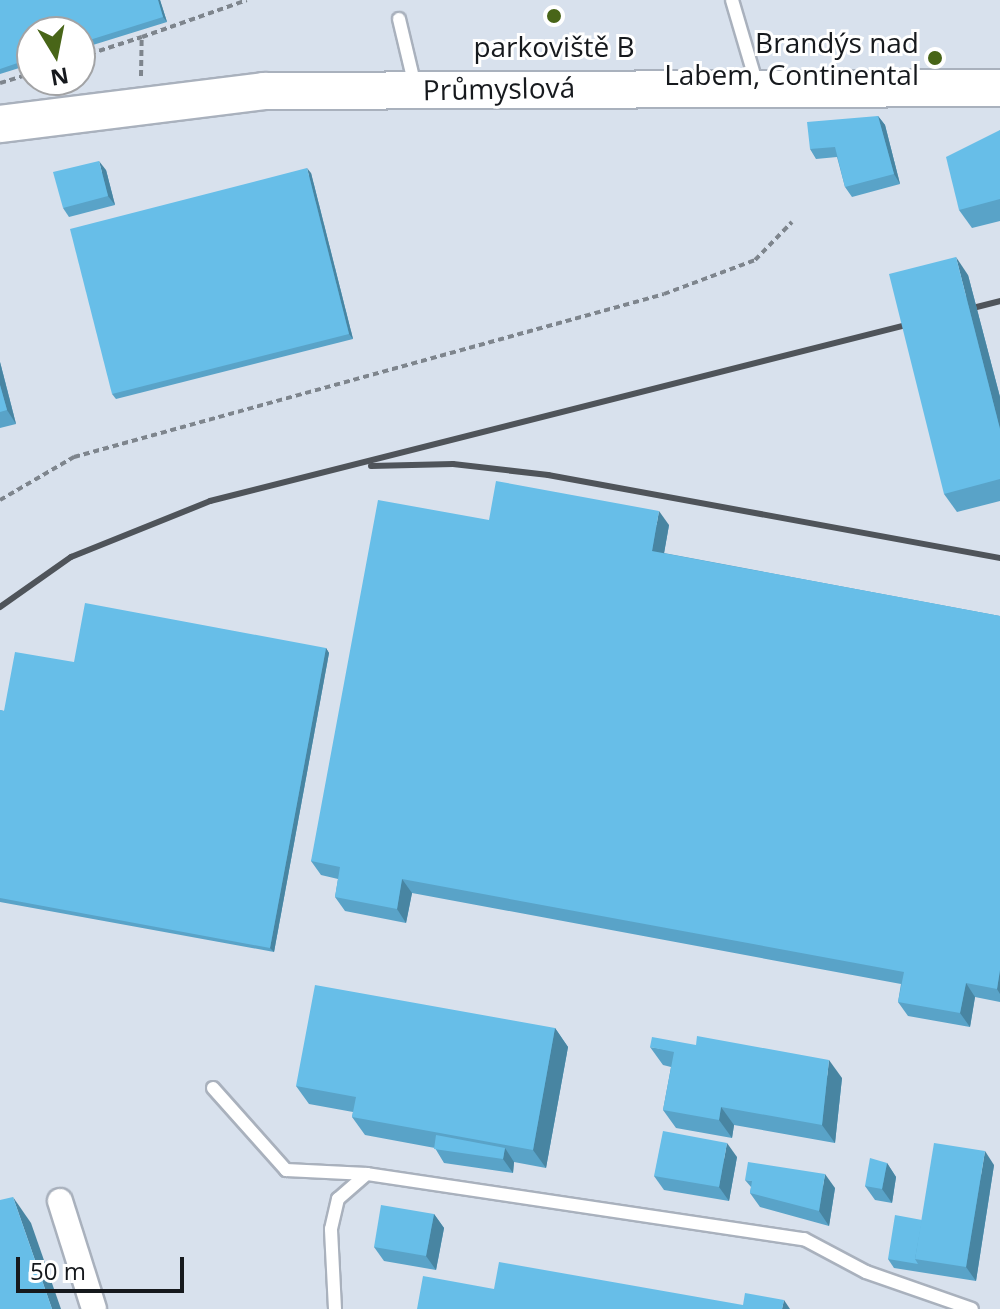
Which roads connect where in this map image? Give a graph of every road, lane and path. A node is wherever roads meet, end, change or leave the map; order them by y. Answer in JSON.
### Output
{"nodes":[{"id":1,"x":247,"y":0,"type":"edge"},
{"id":2,"x":732,"y":0,"type":"edge"},
{"id":3,"x":399,"y":19,"type":"dead end"},
{"id":4,"x":142,"y":37,"type":"junction"},
{"id":5,"x":96,"y":52,"type":"edge"},
{"id":6,"x":141,"y":83,"type":"dead end"},
{"id":7,"x":757,"y":85,"type":"junction"},
{"id":8,"x":1000,"y":88,"type":"edge"},
{"id":9,"x":415,"y":89,"type":"junction"},
{"id":10,"x":1,"y":122,"type":"edge"},
{"id":11,"x":792,"y":222,"type":"dead end"},
{"id":12,"x":0,"y":500,"type":"edge"},
{"id":13,"x":213,"y":1088,"type":"dead end"},
{"id":14,"x":367,"y":1174,"type":"junction"},
{"id":15,"x":60,"y":1201,"type":"dead end"},
{"id":16,"x":94,"y":1309,"type":"edge"},
{"id":17,"x":335,"y":1309,"type":"edge"},
{"id":18,"x":972,"y":1309,"type":"edge"}],
"edges":[{"from":1,"to":4,"type":"path"},
{"from":2,"to":7,"type":"lane"},
{"from":3,"to":9,"type":"lane"},
{"from":4,"to":5,"type":"path"},
{"from":4,"to":6,"type":"path"},
{"from":7,"to":8,"type":"main road","name":"Průmyslová"},
{"from":7,"to":9,"type":"main road","name":"Průmyslová"},
{"from":9,"to":10,"type":"main road","name":"Průmyslová"},
{"from":11,"to":12,"type":"path"},
{"from":13,"to":14,"type":"lane"},
{"from":14,"to":17,"type":"lane"},
{"from":14,"to":18,"type":"lane"},
{"from":15,"to":16,"type":"street"}]}
